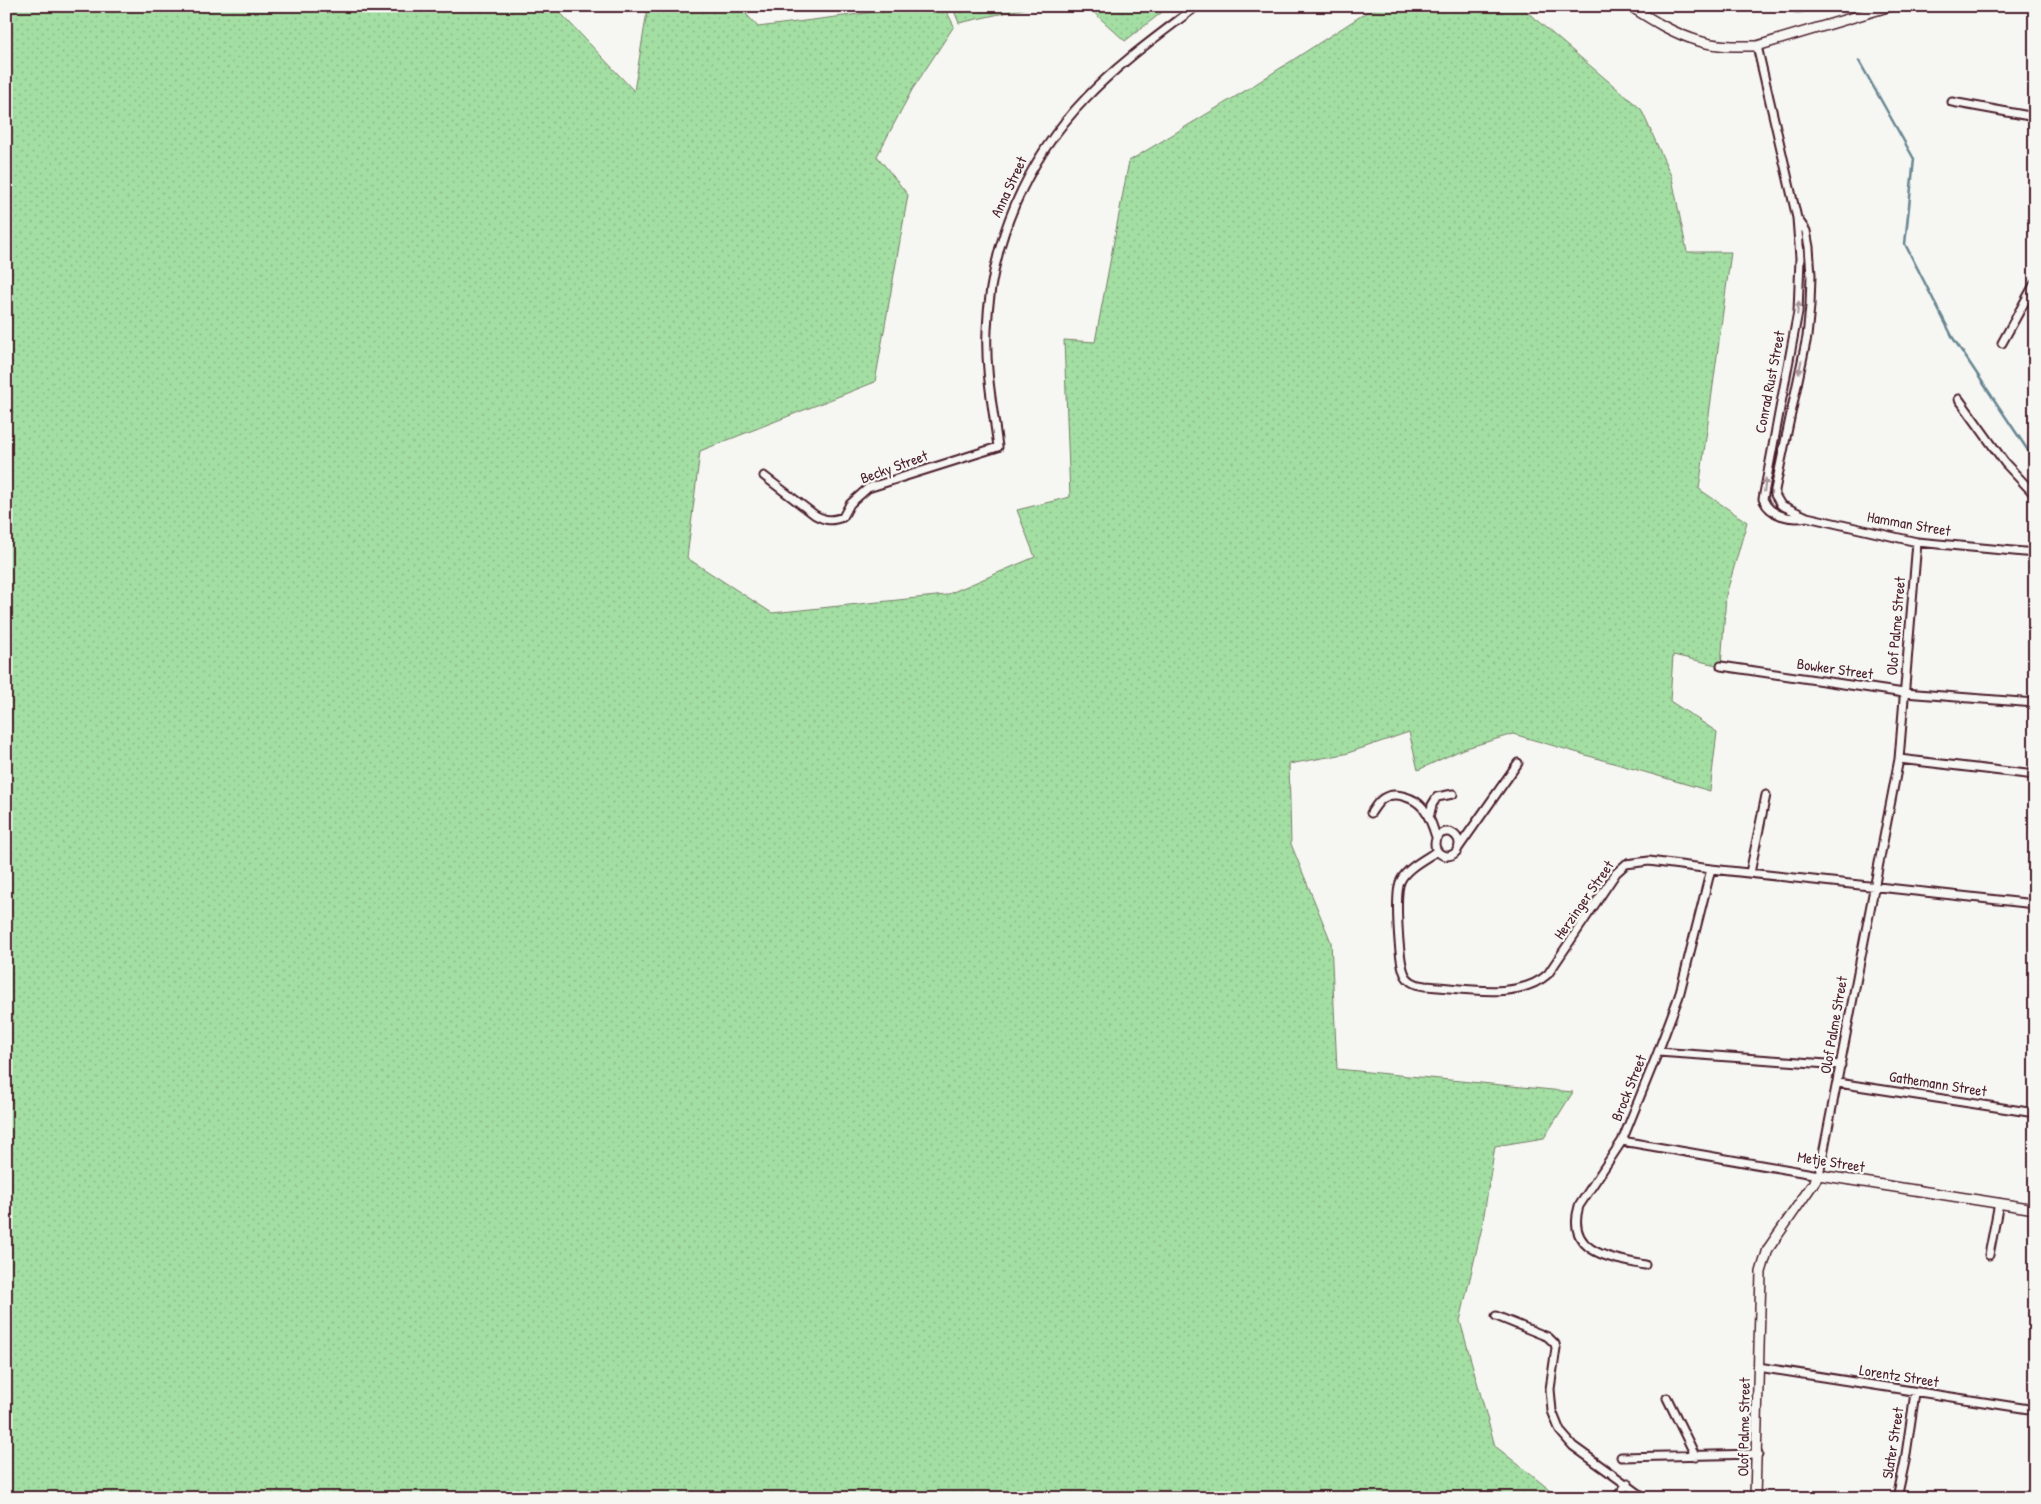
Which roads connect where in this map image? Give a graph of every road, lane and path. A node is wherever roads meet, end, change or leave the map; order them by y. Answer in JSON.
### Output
{"nodes":[{"id":1,"x":1197,"y":6,"type":"edge"},
{"id":2,"x":1630,"y":6,"type":"edge"},
{"id":3,"x":1891,"y":6,"type":"edge"},
{"id":4,"x":1757,"y":46,"type":"junction"},
{"id":5,"x":1952,"y":102,"type":"dead end"},
{"id":6,"x":2035,"y":117,"type":"edge"},
{"id":7,"x":1796,"y":218,"type":"junction"},
{"id":8,"x":2035,"y":283,"type":"edge"},
{"id":9,"x":2002,"y":342,"type":"dead end"},
{"id":10,"x":1959,"y":399,"type":"dead end"},
{"id":11,"x":998,"y":447,"type":"joint"},
{"id":12,"x":764,"y":476,"type":"dead end"},
{"id":13,"x":2035,"y":495,"type":"edge"},
{"id":14,"x":1781,"y":505,"type":"joint"},
{"id":15,"x":1807,"y":517,"type":"junction"},
{"id":16,"x":1917,"y":542,"type":"junction"},
{"id":17,"x":2035,"y":553,"type":"edge"},
{"id":18,"x":1721,"y":666,"type":"dead end"},
{"id":19,"x":1904,"y":693,"type":"junction"},
{"id":20,"x":2035,"y":703,"type":"edge"},
{"id":21,"x":1899,"y":759,"type":"junction"},
{"id":22,"x":1518,"y":763,"type":"dead end"},
{"id":23,"x":2035,"y":775,"type":"edge"},
{"id":24,"x":1453,"y":794,"type":"dead end"},
{"id":25,"x":1766,"y":795,"type":"dead end"},
{"id":26,"x":1371,"y":813,"type":"dead end"},
{"id":27,"x":1429,"y":818,"type":"junction"},
{"id":28,"x":1436,"y":837,"type":"junction"},
{"id":29,"x":1459,"y":847,"type":"junction"},
{"id":30,"x":1436,"y":851,"type":"junction"},
{"id":31,"x":1711,"y":870,"type":"junction"},
{"id":32,"x":1750,"y":873,"type":"junction"},
{"id":33,"x":1874,"y":886,"type":"junction"},
{"id":34,"x":2035,"y":904,"type":"edge"},
{"id":35,"x":1658,"y":1052,"type":"junction"},
{"id":36,"x":1841,"y":1065,"type":"junction"},
{"id":37,"x":1838,"y":1083,"type":"junction"},
{"id":38,"x":2035,"y":1113,"type":"edge"},
{"id":39,"x":1622,"y":1141,"type":"junction"},
{"id":40,"x":1819,"y":1175,"type":"junction"},
{"id":41,"x":1999,"y":1203,"type":"junction"},
{"id":42,"x":2035,"y":1209,"type":"edge"},
{"id":43,"x":1989,"y":1256,"type":"dead end"},
{"id":44,"x":1645,"y":1265,"type":"dead end"},
{"id":45,"x":1496,"y":1316,"type":"dead end"},
{"id":46,"x":1758,"y":1367,"type":"junction"},
{"id":47,"x":1915,"y":1393,"type":"junction"},
{"id":48,"x":1667,"y":1398,"type":"dead end"},
{"id":49,"x":2035,"y":1410,"type":"edge"},
{"id":50,"x":1758,"y":1454,"type":"junction"},
{"id":51,"x":1621,"y":1457,"type":"dead end"},
{"id":52,"x":1696,"y":1457,"type":"junction"},
{"id":53,"x":1628,"y":1484,"type":"junction"},
{"id":54,"x":1616,"y":1498,"type":"edge"},
{"id":55,"x":1646,"y":1498,"type":"edge"},
{"id":56,"x":1756,"y":1498,"type":"edge"},
{"id":57,"x":1898,"y":1498,"type":"edge"}],
"edges":[{"from":1,"to":11,"type":"street","name":"Anna Street"},
{"from":2,"to":4,"type":"street"},
{"from":3,"to":4,"type":"street"},
{"from":4,"to":7,"type":"street","name":"Conrad Rust Street"},
{"from":5,"to":6,"type":"street"},
{"from":7,"to":14,"type":"street","name":"Conrad Rust Street","one_way":true},
{"from":15,"to":7,"type":"street","name":"Conrad Rust Street","one_way":true},
{"from":8,"to":9,"type":"street"},
{"from":10,"to":13,"type":"street"},
{"from":11,"to":12,"type":"street","name":"Becky Street"},
{"from":14,"to":15,"type":"street","name":"Hamman Street"},
{"from":15,"to":16,"type":"street","name":"Hamman Street"},
{"from":16,"to":17,"type":"street","name":"Hamman Street"},
{"from":16,"to":19,"type":"street","name":"Olof Palme Street"},
{"from":18,"to":19,"type":"street","name":"Bowker Street"},
{"from":19,"to":20,"type":"street","name":"Bowker Street"},
{"from":19,"to":21,"type":"street","name":"Olof Palme Street"},
{"from":21,"to":23,"type":"street"},
{"from":21,"to":33,"type":"street","name":"Olof Palme Street"},
{"from":22,"to":29,"type":"street"},
{"from":24,"to":27,"type":"street"},
{"from":25,"to":32,"type":"street"},
{"from":26,"to":27,"type":"street"},
{"from":27,"to":28,"type":"street"},
{"from":28,"to":29,"type":"street"},
{"from":28,"to":30,"type":"street"},
{"from":29,"to":30,"type":"street"},
{"from":30,"to":31,"type":"street","name":"Herzinger Street"},
{"from":31,"to":32,"type":"street","name":"Herzinger Street"},
{"from":31,"to":35,"type":"street","name":"Brock Street"},
{"from":32,"to":33,"type":"street","name":"Herzinger Street"},
{"from":33,"to":34,"type":"street","name":"Herzinger Street"},
{"from":33,"to":36,"type":"street","name":"Olof Palme Street"},
{"from":35,"to":36,"type":"street"},
{"from":35,"to":39,"type":"street","name":"Brock Street"},
{"from":36,"to":37,"type":"street","name":"Olof Palme Street"},
{"from":37,"to":38,"type":"street","name":"Gathemann Street"},
{"from":37,"to":40,"type":"street","name":"Olof Palme Street"},
{"from":39,"to":40,"type":"street","name":"Metje Street"},
{"from":39,"to":44,"type":"street","name":"Brock Street"},
{"from":40,"to":41,"type":"street","name":"Metje Street"},
{"from":40,"to":46,"type":"street","name":"Olof Palme Street"},
{"from":41,"to":42,"type":"street","name":"Metje Street"},
{"from":41,"to":43,"type":"street"},
{"from":45,"to":53,"type":"street"},
{"from":46,"to":47,"type":"street","name":"Lorentz Street"},
{"from":46,"to":50,"type":"street","name":"Olof Palme Street"},
{"from":47,"to":49,"type":"street","name":"Lorentz Street"},
{"from":47,"to":57,"type":"street","name":"Slater Street"},
{"from":48,"to":52,"type":"street"},
{"from":50,"to":52,"type":"street"},
{"from":50,"to":56,"type":"street","name":"Olof Palme Street"},
{"from":51,"to":52,"type":"street"},
{"from":53,"to":54,"type":"street"},
{"from":53,"to":55,"type":"street"}]}
